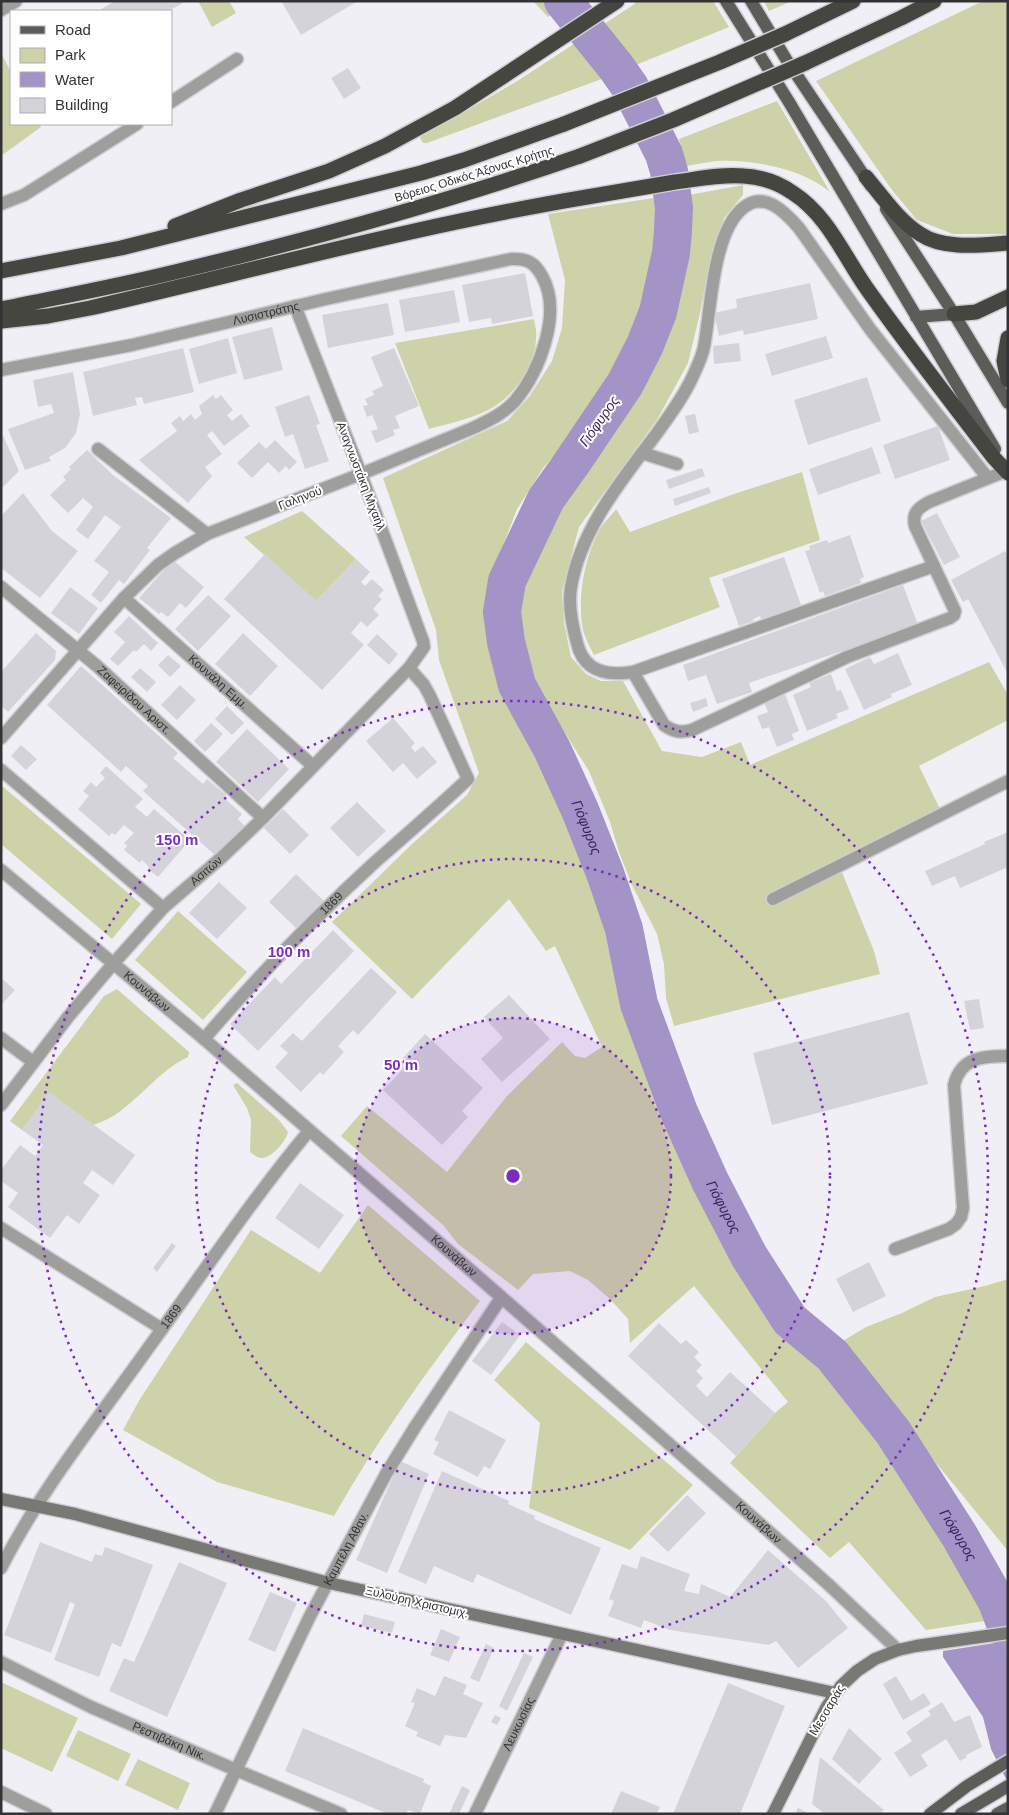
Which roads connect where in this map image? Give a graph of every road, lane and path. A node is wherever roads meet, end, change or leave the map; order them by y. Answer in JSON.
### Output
{"nodes":[{"id":1,"x":16,"y":1,"type":"edge"},
{"id":2,"x":617,"y":1,"type":"edge"},
{"id":3,"x":726,"y":1,"type":"edge"},
{"id":4,"x":751,"y":1,"type":"edge"},
{"id":5,"x":853,"y":1,"type":"edge"},
{"id":6,"x":934,"y":1,"type":"edge"},
{"id":7,"x":1,"y":10,"type":"edge"},
{"id":8,"x":237,"y":59,"type":"dead end"},
{"id":9,"x":172,"y":101,"type":"edge"},
{"id":10,"x":135,"y":125,"type":"edge"},
{"id":11,"x":866,"y":177,"type":"junction"},
{"id":12,"x":1,"y":204,"type":"edge"},
{"id":13,"x":1008,"y":243,"type":"edge"},
{"id":14,"x":121,"y":248,"type":"junction"},
{"id":15,"x":531,"y":262,"type":"joint"},
{"id":16,"x":1,"y":271,"type":"edge"},
{"id":17,"x":1008,"y":297,"type":"edge"},
{"id":18,"x":295,"y":306,"type":"junction"},
{"id":19,"x":1,"y":309,"type":"edge"},
{"id":20,"x":954,"y":314,"type":"junction"},
{"id":21,"x":916,"y":317,"type":"junction"},
{"id":22,"x":1,"y":321,"type":"edge"},
{"id":23,"x":1008,"y":338,"type":"edge"},
{"id":24,"x":1,"y":370,"type":"edge"},
{"id":25,"x":1008,"y":380,"type":"edge"},
{"id":26,"x":1008,"y":403,"type":"edge"},
{"id":27,"x":98,"y":449,"type":"dead end"},
{"id":28,"x":642,"y":453,"type":"junction"},
{"id":29,"x":677,"y":464,"type":"dead end"},
{"id":30,"x":1007,"y":472,"type":"edge"},
{"id":31,"x":361,"y":474,"type":"junction"},
{"id":32,"x":987,"y":477,"type":"junction"},
{"id":33,"x":207,"y":534,"type":"junction"},
{"id":34,"x":934,"y":566,"type":"junction"},
{"id":35,"x":1,"y":587,"type":"edge"},
{"id":36,"x":124,"y":598,"type":"junction"},
{"id":37,"x":424,"y":647,"type":"joint"},
{"id":38,"x":78,"y":650,"type":"junction"},
{"id":39,"x":409,"y":668,"type":"junction"},
{"id":40,"x":633,"y":672,"type":"junction"},
{"id":41,"x":1,"y":738,"type":"edge"},
{"id":42,"x":313,"y":766,"type":"junction"},
{"id":43,"x":1,"y":770,"type":"edge"},
{"id":44,"x":1008,"y":781,"type":"edge"},
{"id":45,"x":263,"y":818,"type":"junction"},
{"id":46,"x":1,"y":870,"type":"edge"},
{"id":47,"x":773,"y":899,"type":"dead end"},
{"id":48,"x":163,"y":908,"type":"junction"},
{"id":49,"x":113,"y":964,"type":"junction"},
{"id":50,"x":1,"y":1038,"type":"edge"},
{"id":51,"x":204,"y":1039,"type":"junction"},
{"id":52,"x":1008,"y":1056,"type":"edge"},
{"id":53,"x":32,"y":1062,"type":"junction"},
{"id":54,"x":1,"y":1105,"type":"edge"},
{"id":55,"x":309,"y":1131,"type":"junction"},
{"id":56,"x":1,"y":1228,"type":"edge"},
{"id":57,"x":896,"y":1249,"type":"dead end"},
{"id":58,"x":501,"y":1298,"type":"junction"},
{"id":59,"x":162,"y":1329,"type":"junction"},
{"id":60,"x":1,"y":1499,"type":"edge"},
{"id":61,"x":37,"y":1506,"type":"junction"},
{"id":62,"x":1,"y":1568,"type":"edge"},
{"id":63,"x":329,"y":1582,"type":"junction"},
{"id":64,"x":1008,"y":1633,"type":"edge"},
{"id":65,"x":562,"y":1634,"type":"junction"},
{"id":66,"x":898,"y":1650,"type":"junction"},
{"id":67,"x":1,"y":1662,"type":"edge"},
{"id":68,"x":835,"y":1693,"type":"junction"},
{"id":69,"x":1008,"y":1761,"type":"edge"},
{"id":70,"x":236,"y":1770,"type":"junction"},
{"id":71,"x":1005,"y":1788,"type":"edge"},
{"id":72,"x":1,"y":1792,"type":"edge"},
{"id":73,"x":1008,"y":1808,"type":"edge"},
{"id":74,"x":46,"y":1814,"type":"edge"},
{"id":75,"x":215,"y":1814,"type":"edge"},
{"id":76,"x":341,"y":1814,"type":"edge"},
{"id":77,"x":475,"y":1814,"type":"edge"},
{"id":78,"x":773,"y":1814,"type":"edge"},
{"id":79,"x":930,"y":1814,"type":"edge"},
{"id":80,"x":961,"y":1814,"type":"edge"},
{"id":81,"x":997,"y":1814,"type":"edge"}],
"edges":[{"from":1,"to":7,"type":"street"},
{"from":2,"to":14,"type":"highway"},
{"from":3,"to":21,"type":"main road"},
{"from":4,"to":11,"type":"main road"},
{"from":5,"to":14,"type":"highway","name":"Βόρειος Οδικός Άξονας Κρήτης","bridge":true},
{"from":6,"to":19,"type":"highway","name":"Βόρειος Οδικός Άξονας Κρήτης","bridge":true},
{"from":8,"to":9,"type":"street"},
{"from":10,"to":12,"type":"street"},
{"from":11,"to":13,"type":"highway"},
{"from":11,"to":20,"type":"main road"},
{"from":14,"to":16,"type":"highway","name":"Βόρειος Οδικός Άξονας Κρήτης"},
{"from":15,"to":18,"type":"street","name":"Λυσιστράτης"},
{"from":15,"to":31,"type":"street","name":"Γαληνού"},
{"from":17,"to":20,"type":"highway"},
{"from":18,"to":24,"type":"street","name":"Λυσιστράτης"},
{"from":18,"to":31,"type":"street","name":"Αναγνωστάκη Μιχαήλ"},
{"from":20,"to":21,"type":"main road"},
{"from":20,"to":26,"type":"main road"},
{"from":21,"to":30,"type":"main road"},
{"from":22,"to":30,"type":"highway"},
{"from":23,"to":25,"type":"highway"},
{"from":27,"to":33,"type":"street"},
{"from":28,"to":29,"type":"street"},
{"from":28,"to":32,"type":"street"},
{"from":28,"to":40,"type":"street"},
{"from":30,"to":32,"type":"street"},
{"from":31,"to":33,"type":"street","name":"Γαληνού"},
{"from":31,"to":37,"type":"street","name":"Αναγνωστάκη Μιχαήλ"},
{"from":32,"to":34,"type":"street"},
{"from":33,"to":36,"type":"street","name":"Γαληνού"},
{"from":34,"to":40,"type":"street"},
{"from":34,"to":40,"type":"street"},
{"from":35,"to":38,"type":"street","name":"Ζαφειρίδου Αριστ."},
{"from":36,"to":38,"type":"street","name":"Γαληνού"},
{"from":36,"to":42,"type":"street","name":"Κουνάλη Εμμ."},
{"from":37,"to":39,"type":"street","name":"Ασιτών"},
{"from":38,"to":41,"type":"street","name":"Γαληνού"},
{"from":38,"to":45,"type":"street","name":"Ζαφειρίδου Αριστ."},
{"from":39,"to":42,"type":"street","name":"Ασιτών"},
{"from":39,"to":51,"type":"street","name":"1869"},
{"from":42,"to":45,"type":"street","name":"Ασιτών"},
{"from":43,"to":48,"type":"street"},
{"from":44,"to":47,"type":"street"},
{"from":45,"to":48,"type":"street","name":"Ασιτών"},
{"from":46,"to":49,"type":"street","name":"Κουνάβων"},
{"from":48,"to":49,"type":"street","name":"Ασιτών"},
{"from":49,"to":51,"type":"street","name":"Κουνάβων"},
{"from":49,"to":53,"type":"street","name":"Ασιτών"},
{"from":50,"to":53,"type":"street"},
{"from":51,"to":55,"type":"street","name":"Κουνάβων"},
{"from":52,"to":57,"type":"street"},
{"from":53,"to":54,"type":"street","name":"Ασιτών"},
{"from":55,"to":58,"type":"street","name":"Κουνάβων"},
{"from":55,"to":59,"type":"street","name":"1869"},
{"from":56,"to":59,"type":"street"},
{"from":58,"to":63,"type":"street","name":"Καμπέλη Αθαν."},
{"from":58,"to":66,"type":"street","name":"Κουνάβων"},
{"from":59,"to":61,"type":"street","name":"1869"},
{"from":60,"to":61,"type":"street","name":"Ξυλούρη Χριστομιχ."},
{"from":61,"to":62,"type":"street","name":"1869"},
{"from":61,"to":63,"type":"street","name":"Ξυλούρη Χριστομιχ."},
{"from":63,"to":65,"type":"street","name":"Ξυλούρη Χριστομιχ."},
{"from":63,"to":70,"type":"street","name":"Καμπέλη Αθαν."},
{"from":64,"to":66,"type":"street","name":"Μεσσαράς"},
{"from":65,"to":68,"type":"street","name":"Ξυλούρη Χριστομιχ."},
{"from":65,"to":77,"type":"street","name":"Λευκωσίας"},
{"from":66,"to":68,"type":"street","name":"Μεσσαράς"},
{"from":67,"to":70,"type":"street","name":"Ρεστιβάκη Νικ."},
{"from":68,"to":78,"type":"street","name":"Μεσσαράς"},
{"from":69,"to":79,"type":"main road"},
{"from":70,"to":75,"type":"street","name":"Καμπέλη Αθαν."},
{"from":70,"to":76,"type":"street","name":"Ρεστιβάκη Νικ."},
{"from":71,"to":80,"type":"main road"},
{"from":72,"to":74,"type":"street"},
{"from":73,"to":81,"type":"main road"}]}
